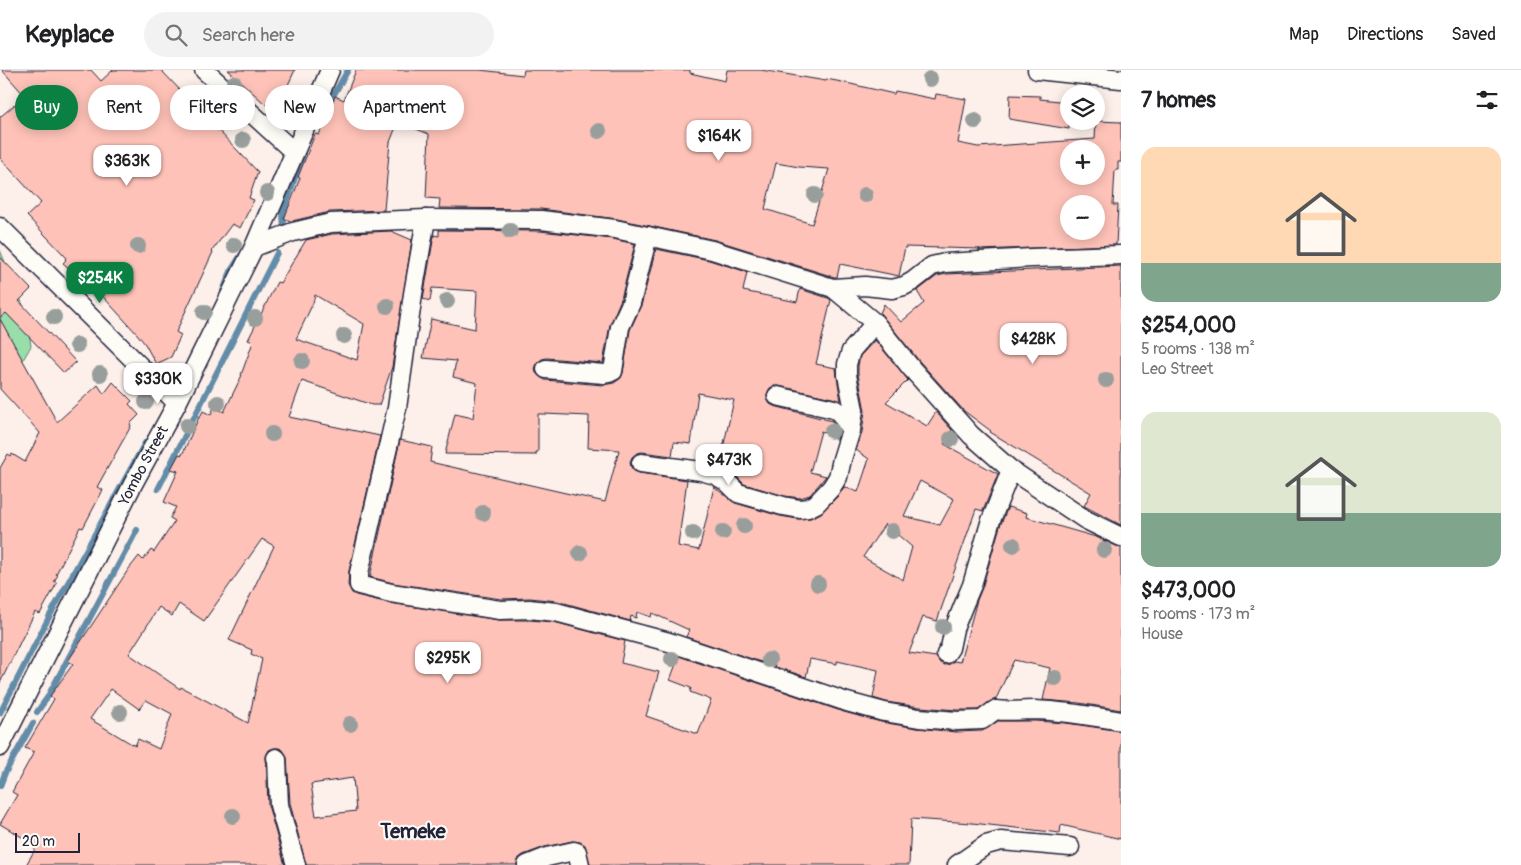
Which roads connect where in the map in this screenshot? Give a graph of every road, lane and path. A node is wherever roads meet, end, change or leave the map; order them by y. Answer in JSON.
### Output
{"nodes":[{"id":1,"x":204,"y":70,"type":"edge"},
{"id":2,"x":330,"y":70,"type":"edge"},
{"id":3,"x":1037,"y":70,"type":"edge"},
{"id":4,"x":1092,"y":72,"type":"edge"},
{"id":5,"x":1121,"y":79,"type":"edge"},
{"id":6,"x":294,"y":152,"type":"junction"},
{"id":7,"x":426,"y":219,"type":"junction"},
{"id":8,"x":0,"y":227,"type":"edge"},
{"id":9,"x":648,"y":236,"type":"junction"},
{"id":10,"x":254,"y":247,"type":"junction"},
{"id":11,"x":1121,"y":255,"type":"edge"},
{"id":12,"x":833,"y":288,"type":"junction"},
{"id":13,"x":874,"y":323,"type":"junction"},
{"id":14,"x":546,"y":369,"type":"dead end"},
{"id":15,"x":777,"y":396,"type":"dead end"},
{"id":16,"x":178,"y":403,"type":"junction"},
{"id":17,"x":852,"y":430,"type":"junction"},
{"id":18,"x":641,"y":463,"type":"dead end"},
{"id":19,"x":1011,"y":470,"type":"junction"},
{"id":20,"x":1121,"y":537,"type":"edge"},
{"id":21,"x":946,"y":654,"type":"dead end"},
{"id":22,"x":1121,"y":721,"type":"edge"},
{"id":23,"x":0,"y":747,"type":"edge"},
{"id":24,"x":276,"y":758,"type":"dead end"},
{"id":25,"x":1070,"y":847,"type":"dead end"},
{"id":26,"x":296,"y":865,"type":"edge"},
{"id":27,"x":527,"y":865,"type":"edge"},
{"id":28,"x":580,"y":865,"type":"edge"},
{"id":29,"x":957,"y":865,"type":"edge"}],
"edges":[{"from":1,"to":6,"type":"street"},
{"from":2,"to":6,"type":"street","name":"Yombo Street"},
{"from":3,"to":4,"type":"street"},
{"from":4,"to":5,"type":"street"},
{"from":6,"to":10,"type":"street","name":"Yombo Street"},
{"from":7,"to":9,"type":"street"},
{"from":7,"to":10,"type":"street"},
{"from":7,"to":22,"type":"street"},
{"from":8,"to":16,"type":"street"},
{"from":9,"to":12,"type":"street"},
{"from":9,"to":14,"type":"street"},
{"from":10,"to":16,"type":"street","name":"Yombo Street"},
{"from":11,"to":12,"type":"street"},
{"from":12,"to":13,"type":"street"},
{"from":13,"to":17,"type":"street"},
{"from":13,"to":19,"type":"street"},
{"from":15,"to":17,"type":"street"},
{"from":16,"to":23,"type":"street","name":"Yombo Street"},
{"from":17,"to":18,"type":"street"},
{"from":19,"to":20,"type":"street"},
{"from":19,"to":21,"type":"street"},
{"from":24,"to":26,"type":"street"},
{"from":25,"to":29,"type":"street"},
{"from":27,"to":28,"type":"street"}]}
